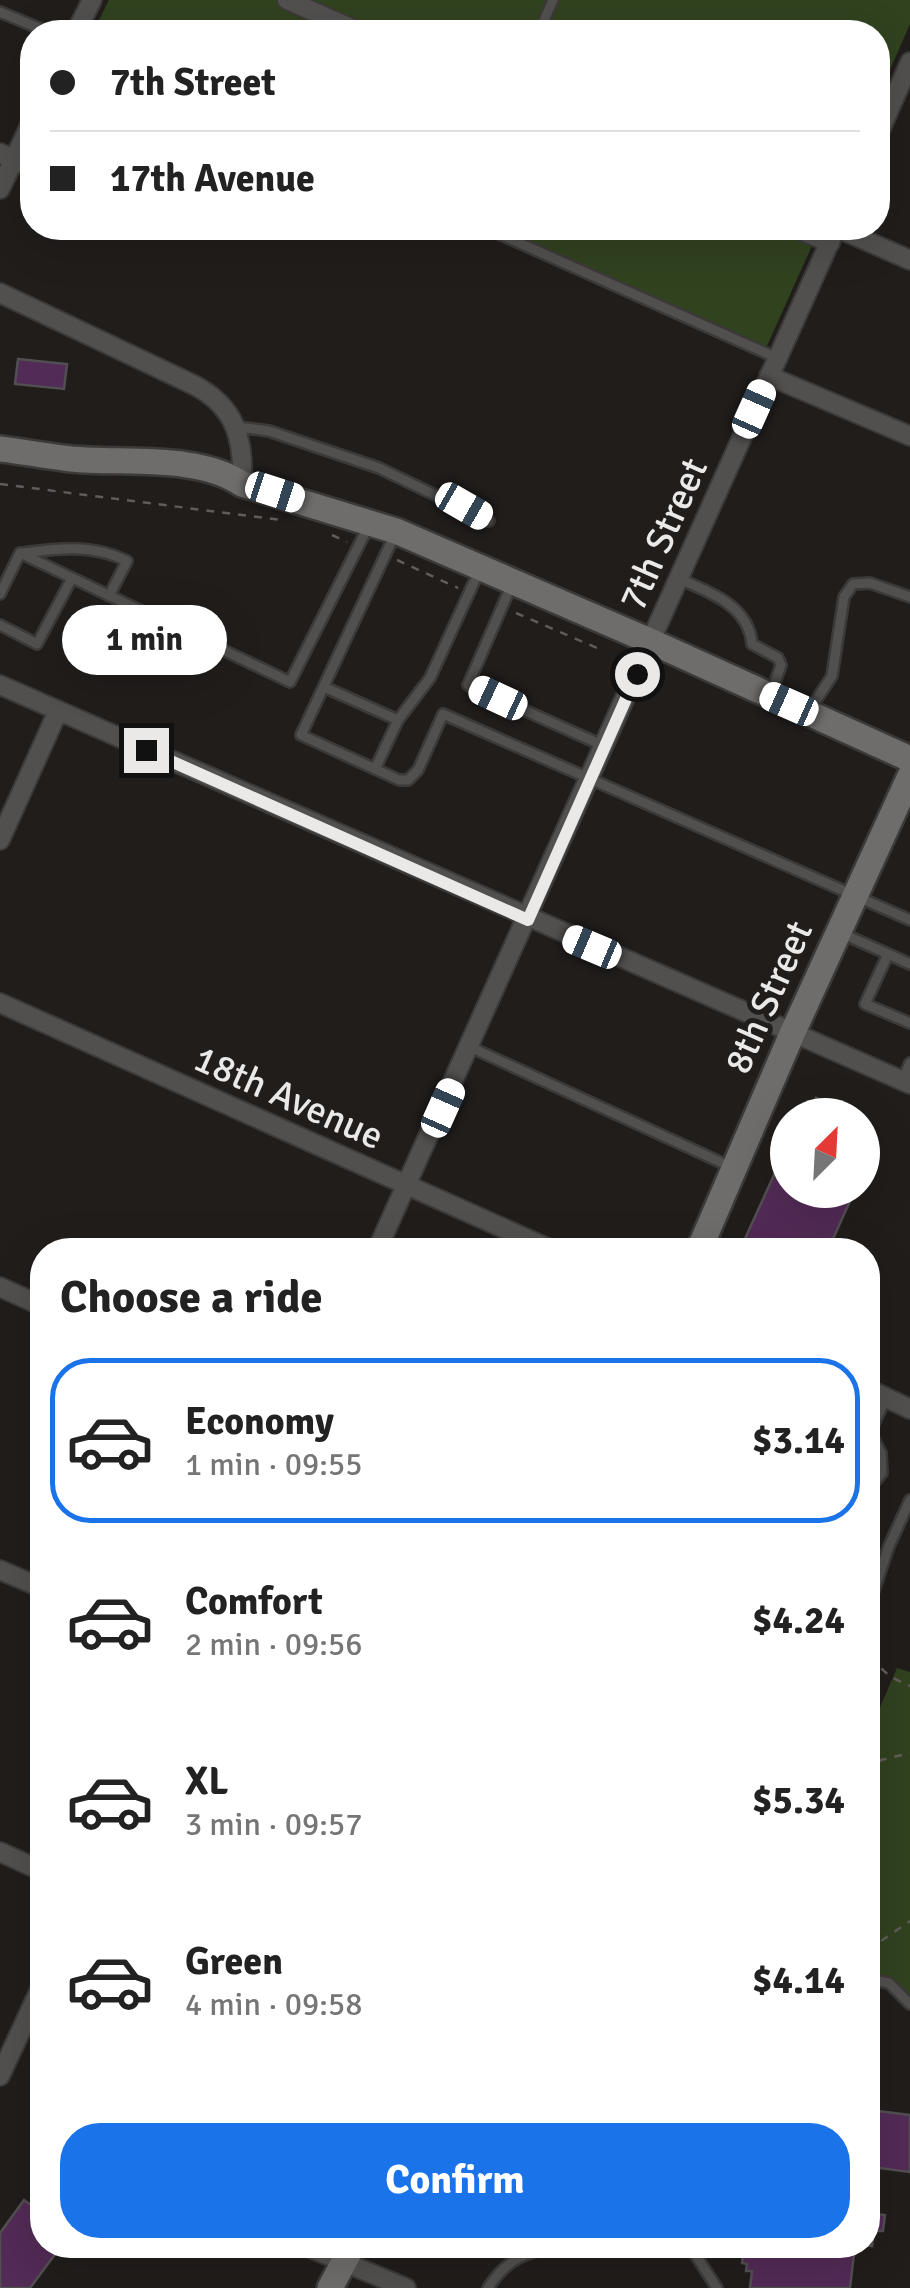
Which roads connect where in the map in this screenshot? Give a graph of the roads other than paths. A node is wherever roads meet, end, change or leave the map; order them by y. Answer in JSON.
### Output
{"nodes":[{"id":1,"x":287,"y":0,"type":"edge"},
{"id":2,"x":333,"y":20,"type":"edge"},
{"id":3,"x":910,"y":62,"type":"edge"},
{"id":4,"x":890,"y":108,"type":"edge"},
{"id":5,"x":7,"y":156,"type":"edge"},
{"id":6,"x":0,"y":189,"type":"edge"},
{"id":7,"x":513,"y":240,"type":"edge"},
{"id":8,"x":831,"y":240,"type":"edge"},
{"id":9,"x":854,"y":240,"type":"edge"},
{"id":10,"x":910,"y":260,"type":"edge"},
{"id":11,"x":0,"y":293,"type":"edge"},
{"id":12,"x":777,"y":358,"type":"junction"},
{"id":13,"x":768,"y":376,"type":"junction"},
{"id":14,"x":238,"y":427,"type":"junction"},
{"id":15,"x":910,"y":436,"type":"edge"},
{"id":16,"x":0,"y":449,"type":"edge"},
{"id":17,"x":242,"y":484,"type":"junction"},
{"id":18,"x":490,"y":521,"type":"dead end"},
{"id":19,"x":371,"y":523,"type":"junction"},
{"id":20,"x":396,"y":531,"type":"junction"},
{"id":21,"x":20,"y":553,"type":"junction"},
{"id":22,"x":480,"y":568,"type":"junction"},
{"id":23,"x":72,"y":578,"type":"junction"},
{"id":24,"x":679,"y":580,"type":"junction"},
{"id":25,"x":513,"y":582,"type":"junction"},
{"id":26,"x":0,"y":594,"type":"edge"},
{"id":27,"x":110,"y":596,"type":"junction"},
{"id":28,"x":910,"y":597,"type":"edge"},
{"id":29,"x":0,"y":626,"type":"edge"},
{"id":30,"x":652,"y":642,"type":"junction"},
{"id":31,"x":0,"y":685,"type":"edge"},
{"id":32,"x":324,"y":686,"type":"junction"},
{"id":33,"x":770,"y":696,"type":"junction"},
{"id":34,"x":58,"y":710,"type":"junction"},
{"id":35,"x":808,"y":712,"type":"junction"},
{"id":36,"x":398,"y":720,"type":"junction"},
{"id":37,"x":604,"y":746,"type":"junction"},
{"id":38,"x":910,"y":759,"type":"edge"},
{"id":39,"x":375,"y":769,"type":"junction"},
{"id":40,"x":910,"y":776,"type":"edge"},
{"id":41,"x":590,"y":778,"type":"junction"},
{"id":42,"x":0,"y":839,"type":"edge"},
{"id":43,"x":855,"y":896,"type":"junction"},
{"id":44,"x":910,"y":919,"type":"edge"},
{"id":45,"x":528,"y":920,"type":"junction"},
{"id":46,"x":838,"y":932,"type":"junction"},
{"id":47,"x":888,"y":954,"type":"junction"},
{"id":48,"x":910,"y":964,"type":"edge"},
{"id":49,"x":0,"y":1003,"type":"edge"},
{"id":50,"x":910,"y":1023,"type":"edge"},
{"id":51,"x":792,"y":1034,"type":"junction"},
{"id":52,"x":470,"y":1047,"type":"junction"},
{"id":53,"x":907,"y":1076,"type":"edge"},
{"id":54,"x":734,"y":1168,"type":"junction"},
{"id":55,"x":408,"y":1186,"type":"junction"},
{"id":56,"x":383,"y":1238,"type":"edge"},
{"id":57,"x":520,"y":1238,"type":"edge"},
{"id":58,"x":704,"y":1238,"type":"edge"},
{"id":59,"x":0,"y":1288,"type":"edge"},
{"id":60,"x":30,"y":1301,"type":"edge"},
{"id":61,"x":880,"y":1395,"type":"edge"},
{"id":62,"x":886,"y":1398,"type":"junction"},
{"id":63,"x":910,"y":1409,"type":"edge"},
{"id":64,"x":880,"y":1410,"type":"edge"},
{"id":65,"x":880,"y":1452,"type":"edge"},
{"id":66,"x":880,"y":1477,"type":"edge"},
{"id":67,"x":910,"y":1500,"type":"edge"},
{"id":68,"x":0,"y":1570,"type":"edge"},
{"id":69,"x":880,"y":1573,"type":"edge"},
{"id":70,"x":30,"y":1583,"type":"edge"},
{"id":71,"x":0,"y":1852,"type":"edge"},
{"id":72,"x":30,"y":1866,"type":"edge"},
{"id":73,"x":880,"y":1982,"type":"edge"},
{"id":74,"x":910,"y":2004,"type":"edge"},
{"id":75,"x":30,"y":2011,"type":"edge"},
{"id":76,"x":0,"y":2076,"type":"edge"},
{"id":77,"x":346,"y":2258,"type":"edge"},
{"id":78,"x":355,"y":2258,"type":"edge"},
{"id":79,"x":516,"y":2258,"type":"edge"},
{"id":80,"x":697,"y":2258,"type":"edge"},
{"id":81,"x":330,"y":2288,"type":"edge"},
{"id":82,"x":406,"y":2288,"type":"edge"},
{"id":83,"x":488,"y":2288,"type":"edge"},
{"id":84,"x":717,"y":2288,"type":"edge"}],
"edges":[{"from":1,"to":2,"type":"street"},
{"from":3,"to":4,"type":"street"},
{"from":5,"to":6,"type":"street"},
{"from":7,"to":12,"type":"lane"},
{"from":8,"to":12,"type":"street","name":"7th Street"},
{"from":9,"to":10,"type":"street"},
{"from":11,"to":14,"type":"street"},
{"from":12,"to":13,"type":"street","name":"7th Street"},
{"from":13,"to":15,"type":"street"},
{"from":13,"to":24,"type":"street","name":"7th Street"},
{"from":14,"to":17,"type":"street"},
{"from":14,"to":18,"type":"lane"},
{"from":16,"to":17,"type":"main road"},
{"from":17,"to":19,"type":"main road"},
{"from":19,"to":20,"type":"main road"},
{"from":19,"to":27,"type":"lane"},
{"from":20,"to":22,"type":"main road"},
{"from":20,"to":32,"type":"lane"},
{"from":21,"to":23,"type":"lane"},
{"from":21,"to":26,"type":"lane"},
{"from":21,"to":27,"type":"lane"},
{"from":22,"to":25,"type":"main road"},
{"from":22,"to":36,"type":"lane"},
{"from":23,"to":27,"type":"lane"},
{"from":23,"to":29,"type":"lane"},
{"from":24,"to":30,"type":"street","name":"7th Street"},
{"from":24,"to":33,"type":"lane"},
{"from":25,"to":30,"type":"main road"},
{"from":25,"to":37,"type":"lane"},
{"from":28,"to":35,"type":"lane"},
{"from":30,"to":33,"type":"main road"},
{"from":30,"to":37,"type":"street","name":"7th Street"},
{"from":31,"to":34,"type":"street"},
{"from":32,"to":36,"type":"lane"},
{"from":32,"to":39,"type":"lane"},
{"from":33,"to":35,"type":"main road"},
{"from":34,"to":42,"type":"street"},
{"from":34,"to":45,"type":"street"},
{"from":35,"to":38,"type":"main road"},
{"from":36,"to":39,"type":"lane"},
{"from":37,"to":41,"type":"street","name":"7th Street"},
{"from":39,"to":41,"type":"lane"},
{"from":40,"to":43,"type":"main road","name":"8th Street"},
{"from":41,"to":43,"type":"lane"},
{"from":41,"to":45,"type":"street","name":"7th Street"},
{"from":43,"to":44,"type":"lane"},
{"from":43,"to":46,"type":"main road","name":"8th Street"},
{"from":45,"to":51,"type":"street"},
{"from":45,"to":52,"type":"street","name":"7th Street"},
{"from":46,"to":47,"type":"lane"},
{"from":46,"to":51,"type":"main road","name":"8th Street"},
{"from":47,"to":48,"type":"lane"},
{"from":47,"to":50,"type":"lane"},
{"from":49,"to":55,"type":"street","name":"18th Avenue"},
{"from":51,"to":53,"type":"street"},
{"from":51,"to":54,"type":"main road","name":"8th Street"},
{"from":52,"to":54,"type":"lane"},
{"from":52,"to":55,"type":"street","name":"7th Street"},
{"from":54,"to":58,"type":"main road","name":"8th Street"},
{"from":55,"to":56,"type":"street","name":"7th Street"},
{"from":55,"to":57,"type":"street","name":"18th Avenue"},
{"from":59,"to":60,"type":"street"},
{"from":61,"to":62,"type":"street"},
{"from":62,"to":63,"type":"street"},
{"from":62,"to":64,"type":"lane"},
{"from":65,"to":66,"type":"lane"},
{"from":67,"to":69,"type":"lane"},
{"from":68,"to":70,"type":"street"},
{"from":71,"to":72,"type":"street"},
{"from":73,"to":74,"type":"lane"},
{"from":75,"to":76,"type":"street"},
{"from":77,"to":81,"type":"main road"},
{"from":78,"to":82,"type":"street"},
{"from":79,"to":83,"type":"lane"},
{"from":80,"to":84,"type":"lane"}]}
